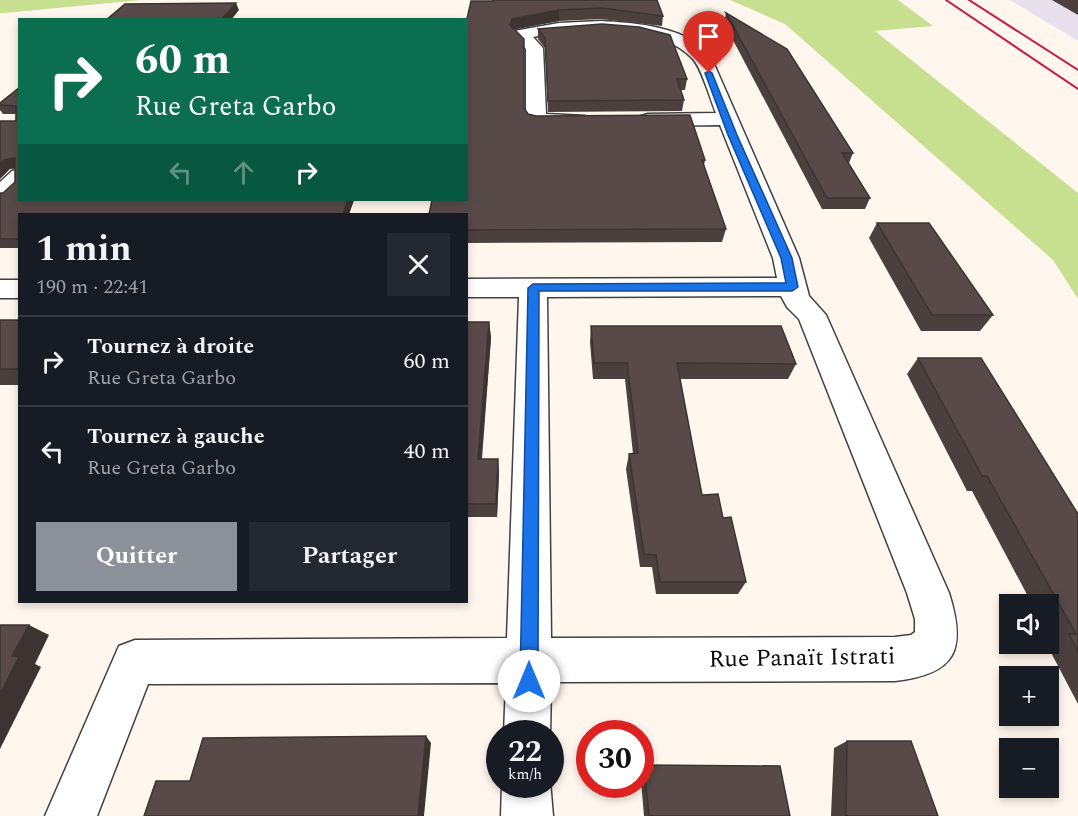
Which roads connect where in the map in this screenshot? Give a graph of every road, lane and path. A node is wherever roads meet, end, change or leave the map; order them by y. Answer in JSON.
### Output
{"nodes":[{"id":1,"x":727,"y":119,"type":"junction"},
{"id":2,"x":594,"y":120,"type":"edge"},
{"id":3,"x":628,"y":120,"type":"edge"},
{"id":4,"x":18,"y":178,"type":"edge"},
{"id":5,"x":0,"y":195,"type":"edge"},
{"id":6,"x":792,"y":287,"type":"junction"},
{"id":7,"x":468,"y":288,"type":"edge"},
{"id":8,"x":533,"y":288,"type":"junction"},
{"id":9,"x":18,"y":289,"type":"edge"},
{"id":10,"x":0,"y":290,"type":"edge"},
{"id":11,"x":529,"y":659,"type":"junction"},
{"id":12,"x":528,"y":720,"type":"edge"},
{"id":13,"x":527,"y":798,"type":"edge"},
{"id":14,"x":71,"y":816,"type":"edge"},
{"id":15,"x":527,"y":816,"type":"edge"}],
"edges":[{"from":1,"to":2,"type":"street"},
{"from":1,"to":3,"type":"street"},
{"from":1,"to":6,"type":"street"},
{"from":4,"to":5,"type":"street"},
{"from":6,"to":8,"type":"street"},
{"from":6,"to":11,"type":"street","name":"Rue Panaït Istrati"},
{"from":7,"to":8,"type":"street"},
{"from":8,"to":11,"type":"street"},
{"from":9,"to":10,"type":"street"},
{"from":11,"to":12,"type":"street"},
{"from":11,"to":14,"type":"street"},
{"from":13,"to":15,"type":"street"}]}
